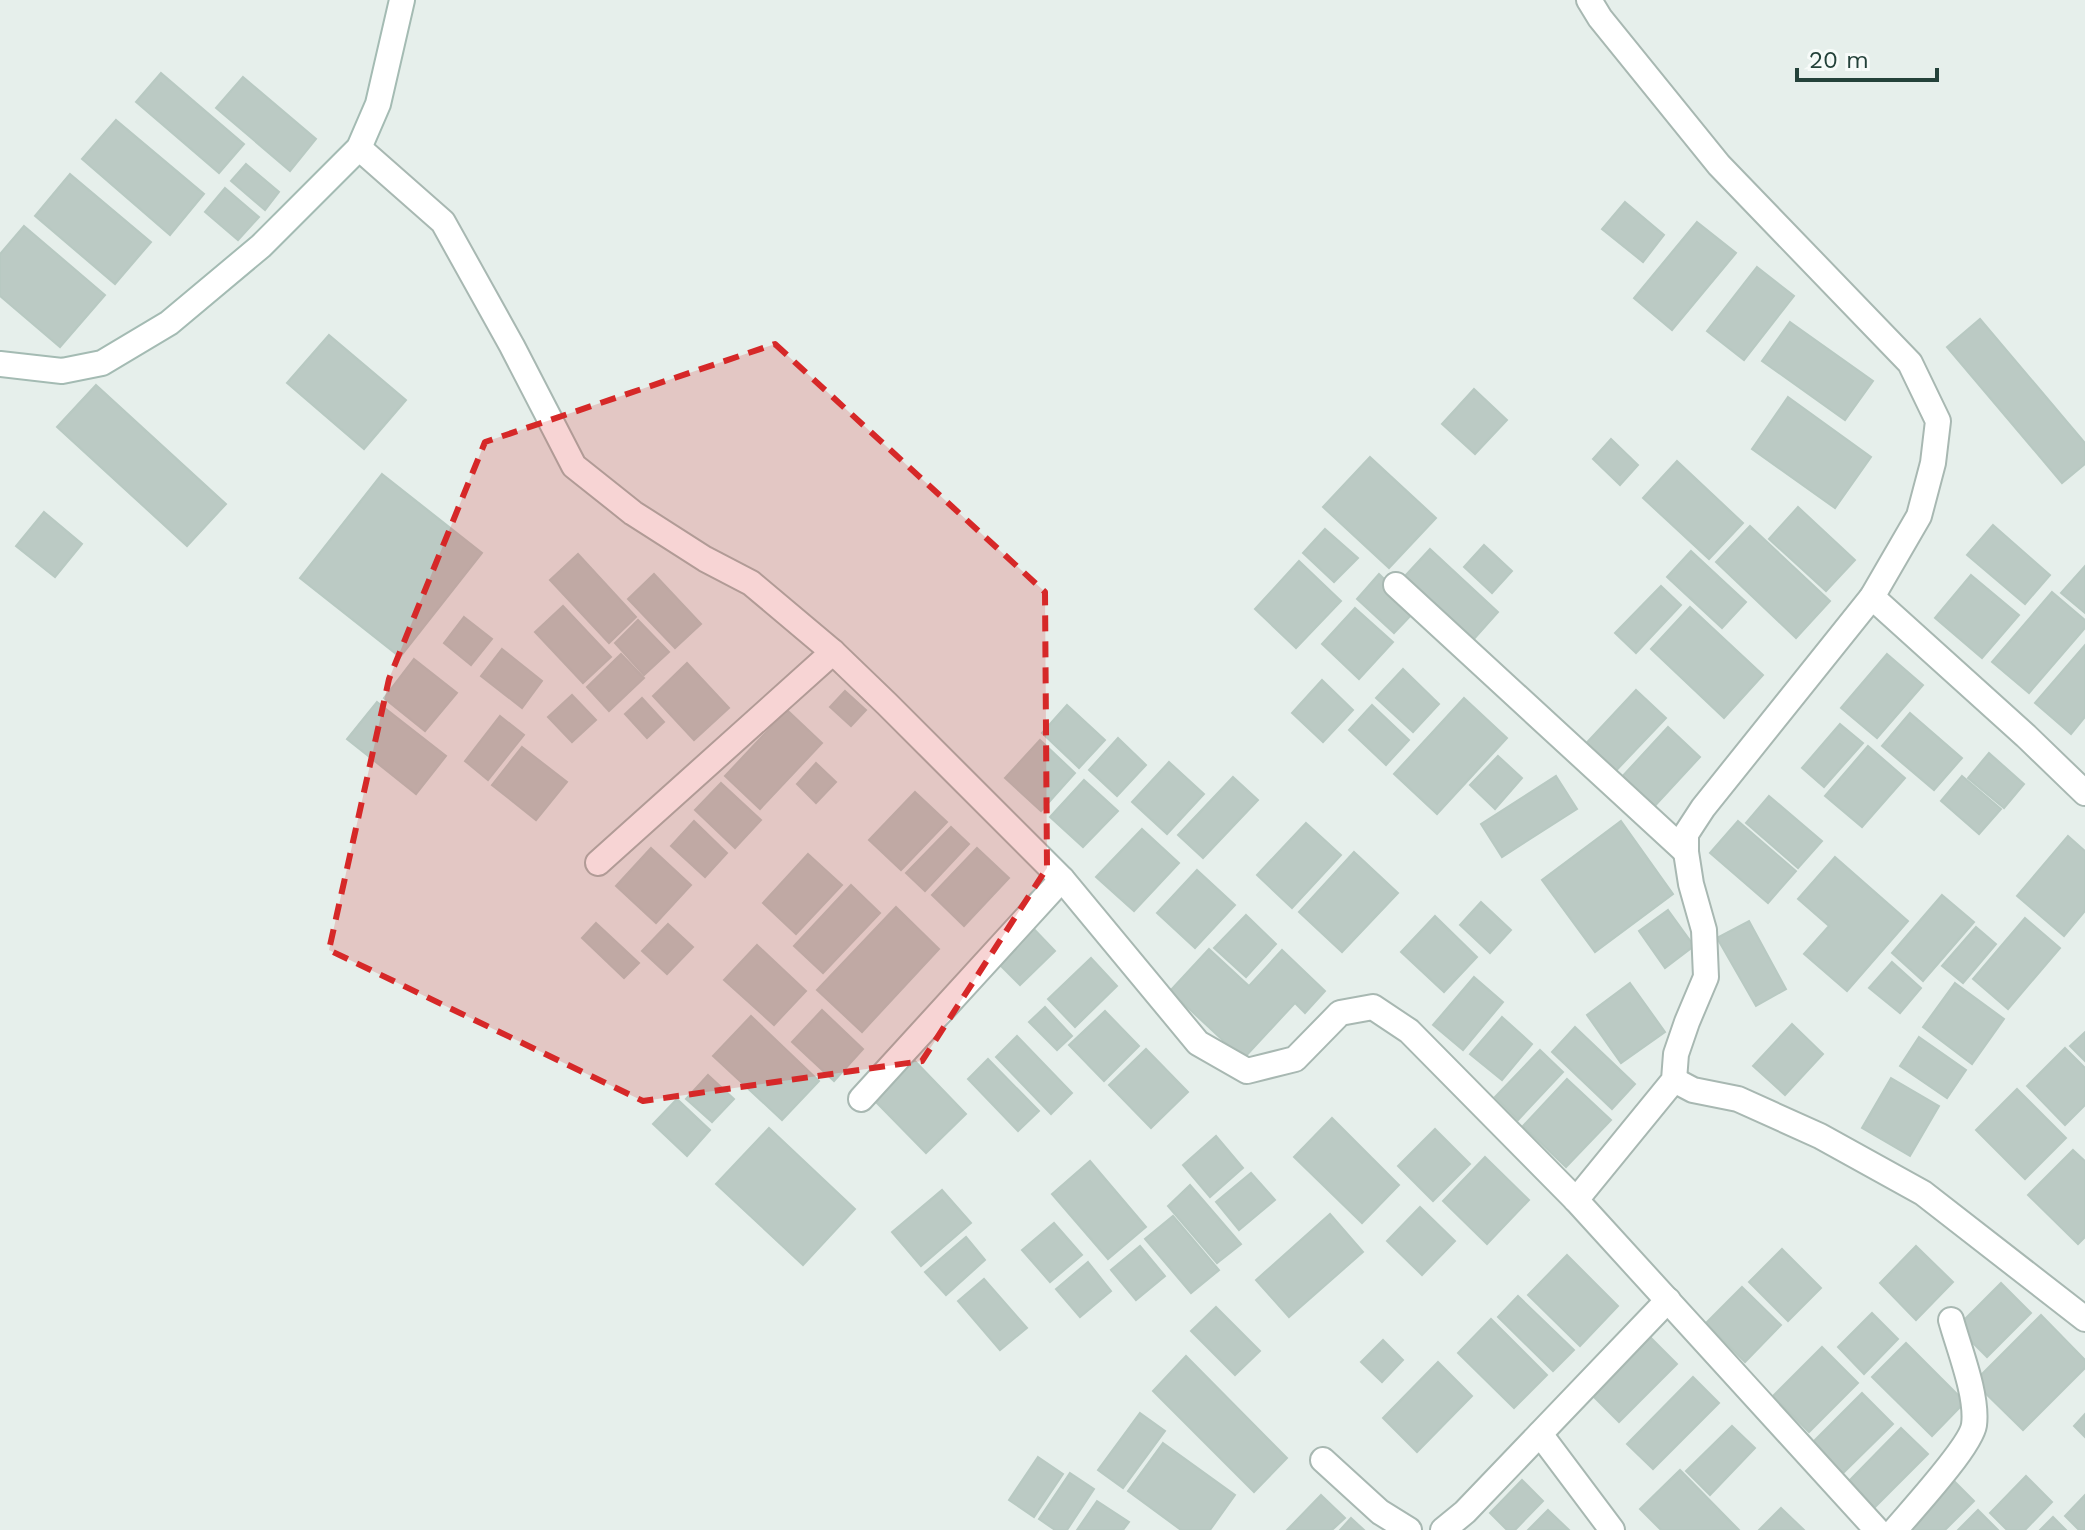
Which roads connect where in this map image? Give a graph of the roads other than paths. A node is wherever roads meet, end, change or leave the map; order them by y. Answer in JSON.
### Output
{"nodes":[{"id":1,"x":402,"y":0,"type":"edge"},
{"id":2,"x":1589,"y":0,"type":"edge"},
{"id":3,"x":359,"y":148,"type":"junction"},
{"id":4,"x":0,"y":364,"type":"edge"},
{"id":5,"x":1396,"y":585,"type":"dead end"},
{"id":6,"x":1872,"y":597,"type":"junction"},
{"id":7,"x":833,"y":652,"type":"junction"},
{"id":8,"x":2085,"y":793,"type":"edge"},
{"id":9,"x":1686,"y":852,"type":"junction"},
{"id":10,"x":598,"y":863,"type":"dead end"},
{"id":11,"x":1062,"y":879,"type":"junction"},
{"id":12,"x":1674,"y":1080,"type":"junction"},
{"id":13,"x":861,"y":1099,"type":"dead end"},
{"id":14,"x":1576,"y":1200,"type":"junction"},
{"id":15,"x":1668,"y":1300,"type":"junction"},
{"id":16,"x":2085,"y":1319,"type":"edge"},
{"id":17,"x":1951,"y":1320,"type":"dead end"},
{"id":18,"x":1540,"y":1434,"type":"junction"},
{"id":19,"x":1323,"y":1460,"type":"dead end"},
{"id":20,"x":1409,"y":1530,"type":"edge"},
{"id":21,"x":1443,"y":1530,"type":"edge"},
{"id":22,"x":1612,"y":1530,"type":"edge"},
{"id":23,"x":1877,"y":1530,"type":"edge"},
{"id":24,"x":1895,"y":1530,"type":"edge"}],
"edges":[{"from":1,"to":3,"type":"street"},
{"from":2,"to":6,"type":"street"},
{"from":3,"to":4,"type":"street"},
{"from":3,"to":7,"type":"street"},
{"from":5,"to":9,"type":"street"},
{"from":6,"to":8,"type":"street"},
{"from":6,"to":9,"type":"street"},
{"from":7,"to":10,"type":"street"},
{"from":7,"to":11,"type":"street"},
{"from":9,"to":12,"type":"street"},
{"from":11,"to":13,"type":"street"},
{"from":11,"to":14,"type":"street"},
{"from":12,"to":14,"type":"street"},
{"from":12,"to":16,"type":"street"},
{"from":14,"to":15,"type":"street"},
{"from":15,"to":18,"type":"street"},
{"from":15,"to":23,"type":"street"},
{"from":17,"to":24,"type":"street"},
{"from":18,"to":21,"type":"street"},
{"from":18,"to":22,"type":"street"},
{"from":19,"to":20,"type":"street"}]}
